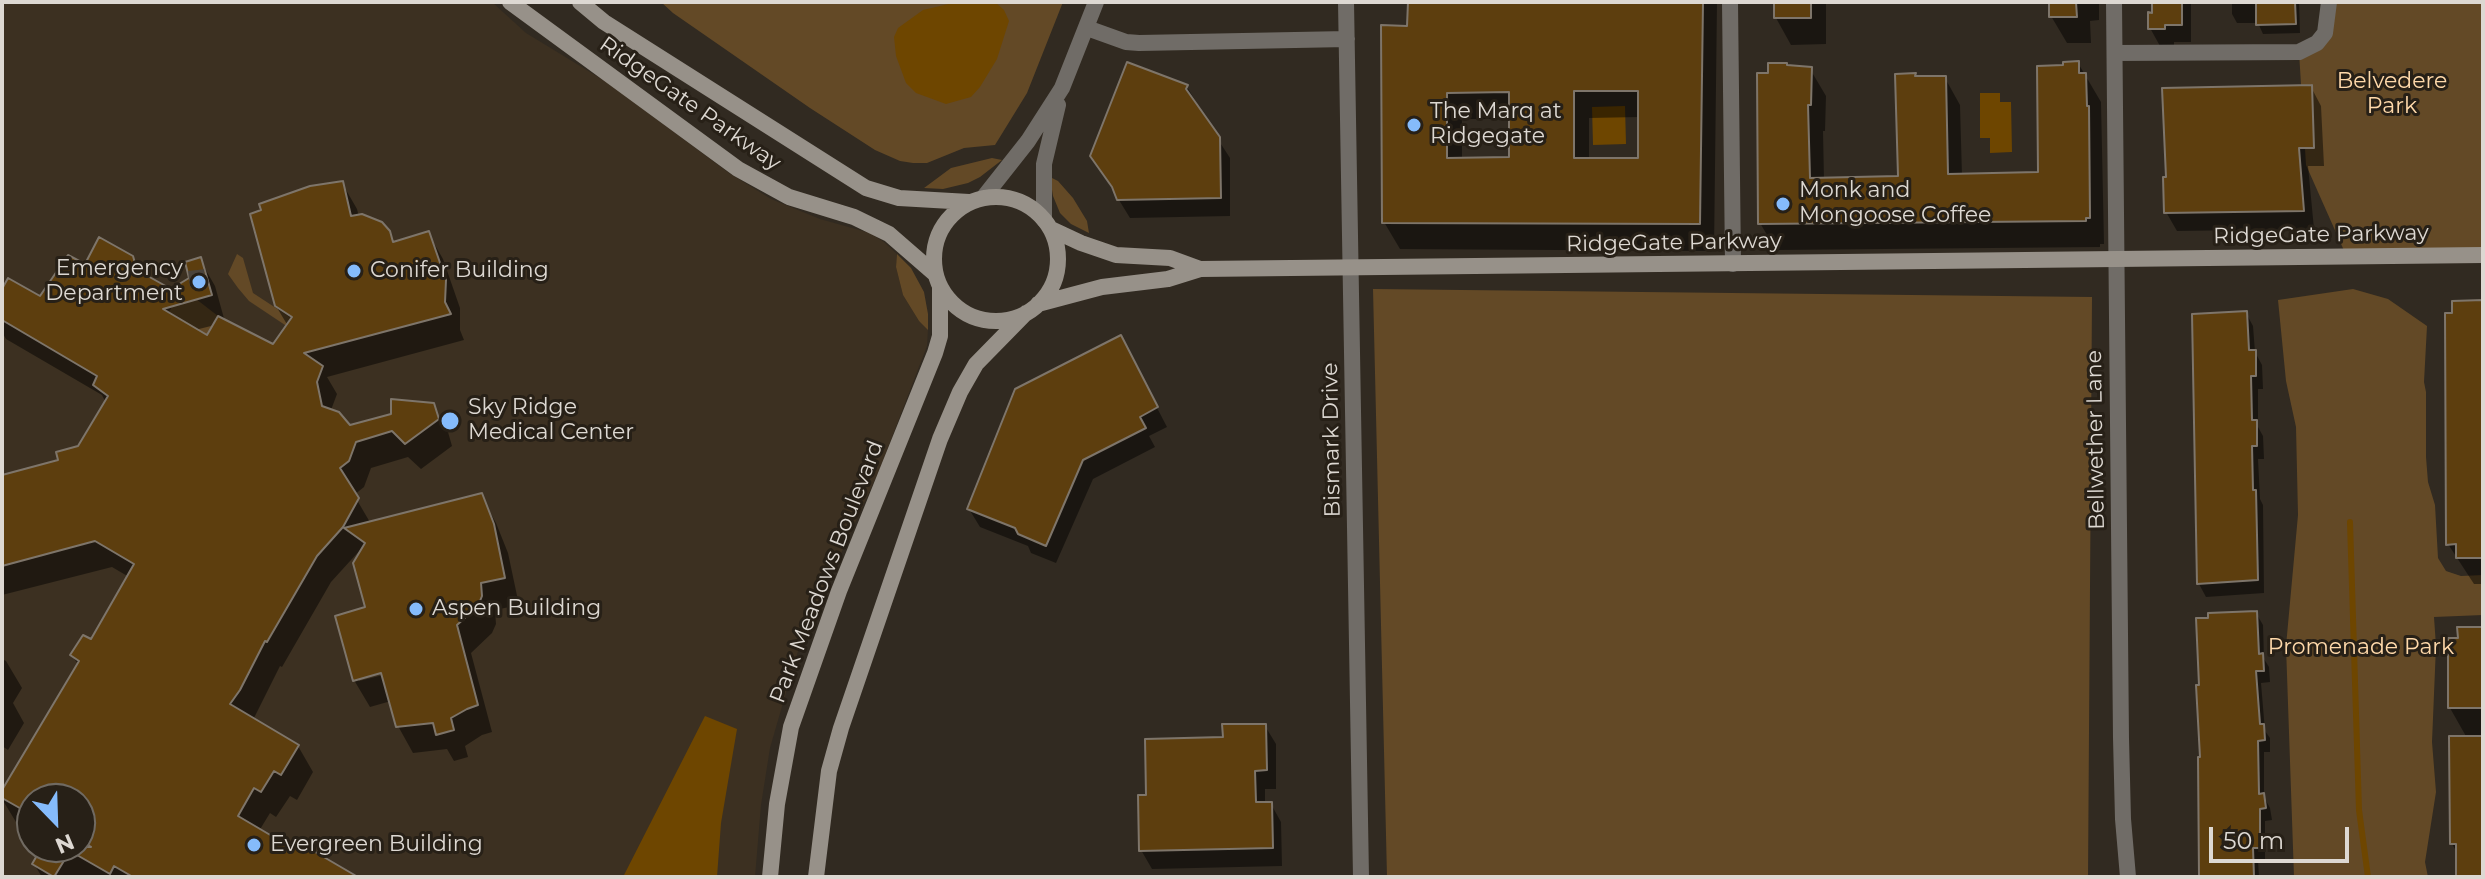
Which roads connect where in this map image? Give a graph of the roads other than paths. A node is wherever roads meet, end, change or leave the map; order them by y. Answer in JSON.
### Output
{"nodes":[{"id":1,"x":510,"y":2,"type":"edge"},
{"id":2,"x":580,"y":2,"type":"edge"},
{"id":3,"x":1096,"y":2,"type":"edge"},
{"id":4,"x":1346,"y":2,"type":"edge"},
{"id":5,"x":1730,"y":2,"type":"edge"},
{"id":6,"x":2114,"y":2,"type":"edge"},
{"id":7,"x":2329,"y":2,"type":"edge"},
{"id":8,"x":1087,"y":28,"type":"junction"},
{"id":9,"x":1347,"y":39,"type":"junction"},
{"id":10,"x":2115,"y":53,"type":"junction"},
{"id":11,"x":1062,"y":88,"type":"junction"},
{"id":12,"x":976,"y":200,"type":"junction"},
{"id":13,"x":1047,"y":225,"type":"junction"},
{"id":14,"x":2483,"y":255,"type":"edge"},
{"id":15,"x":2118,"y":260,"type":"junction"},
{"id":16,"x":1733,"y":264,"type":"junction"},
{"id":17,"x":1351,"y":268,"type":"junction"},
{"id":18,"x":1200,"y":269,"type":"junction"},
{"id":19,"x":937,"y":281,"type":"junction"},
{"id":20,"x":1032,"y":309,"type":"junction"},
{"id":21,"x":770,"y":877,"type":"edge"},
{"id":22,"x":816,"y":877,"type":"edge"},
{"id":23,"x":1361,"y":877,"type":"edge"},
{"id":24,"x":2128,"y":877,"type":"edge"}],
"edges":[{"from":1,"to":19,"type":"main road","name":"RidgeGate Parkway"},
{"from":2,"to":12,"type":"main road","name":"RidgeGate Parkway"},
{"from":3,"to":8,"type":"street"},
{"from":4,"to":9,"type":"street","name":"Bismark Drive"},
{"from":5,"to":16,"type":"street"},
{"from":6,"to":10,"type":"street","name":"Bellwether Lane"},
{"from":7,"to":10,"type":"street"},
{"from":8,"to":9,"type":"street"},
{"from":8,"to":11,"type":"street"},
{"from":9,"to":17,"type":"street","name":"Bismark Drive"},
{"from":10,"to":15,"type":"street","name":"Bellwether Lane"},
{"from":11,"to":12,"type":"street"},
{"from":11,"to":13,"type":"street"},
{"from":12,"to":13,"type":"main road","name":"RidgeGate Parkway"},
{"from":12,"to":19,"type":"main road"},
{"from":13,"to":18,"type":"main road","name":"RidgeGate Parkway"},
{"from":13,"to":20,"type":"main road"},
{"from":14,"to":15,"type":"main road","name":"RidgeGate Parkway"},
{"from":15,"to":16,"type":"main road","name":"RidgeGate Parkway"},
{"from":15,"to":24,"type":"street","name":"Bellwether Lane"},
{"from":16,"to":17,"type":"main road","name":"RidgeGate Parkway"},
{"from":17,"to":18,"type":"main road","name":"RidgeGate Parkway"},
{"from":17,"to":23,"type":"street","name":"Bismark Drive"},
{"from":18,"to":20,"type":"main road","name":"RidgeGate Parkway"},
{"from":19,"to":20,"type":"main road","name":"RidgeGate Parkway"},
{"from":19,"to":21,"type":"main road","name":"Park Meadows Boulevard"},
{"from":20,"to":22,"type":"main road"}]}
